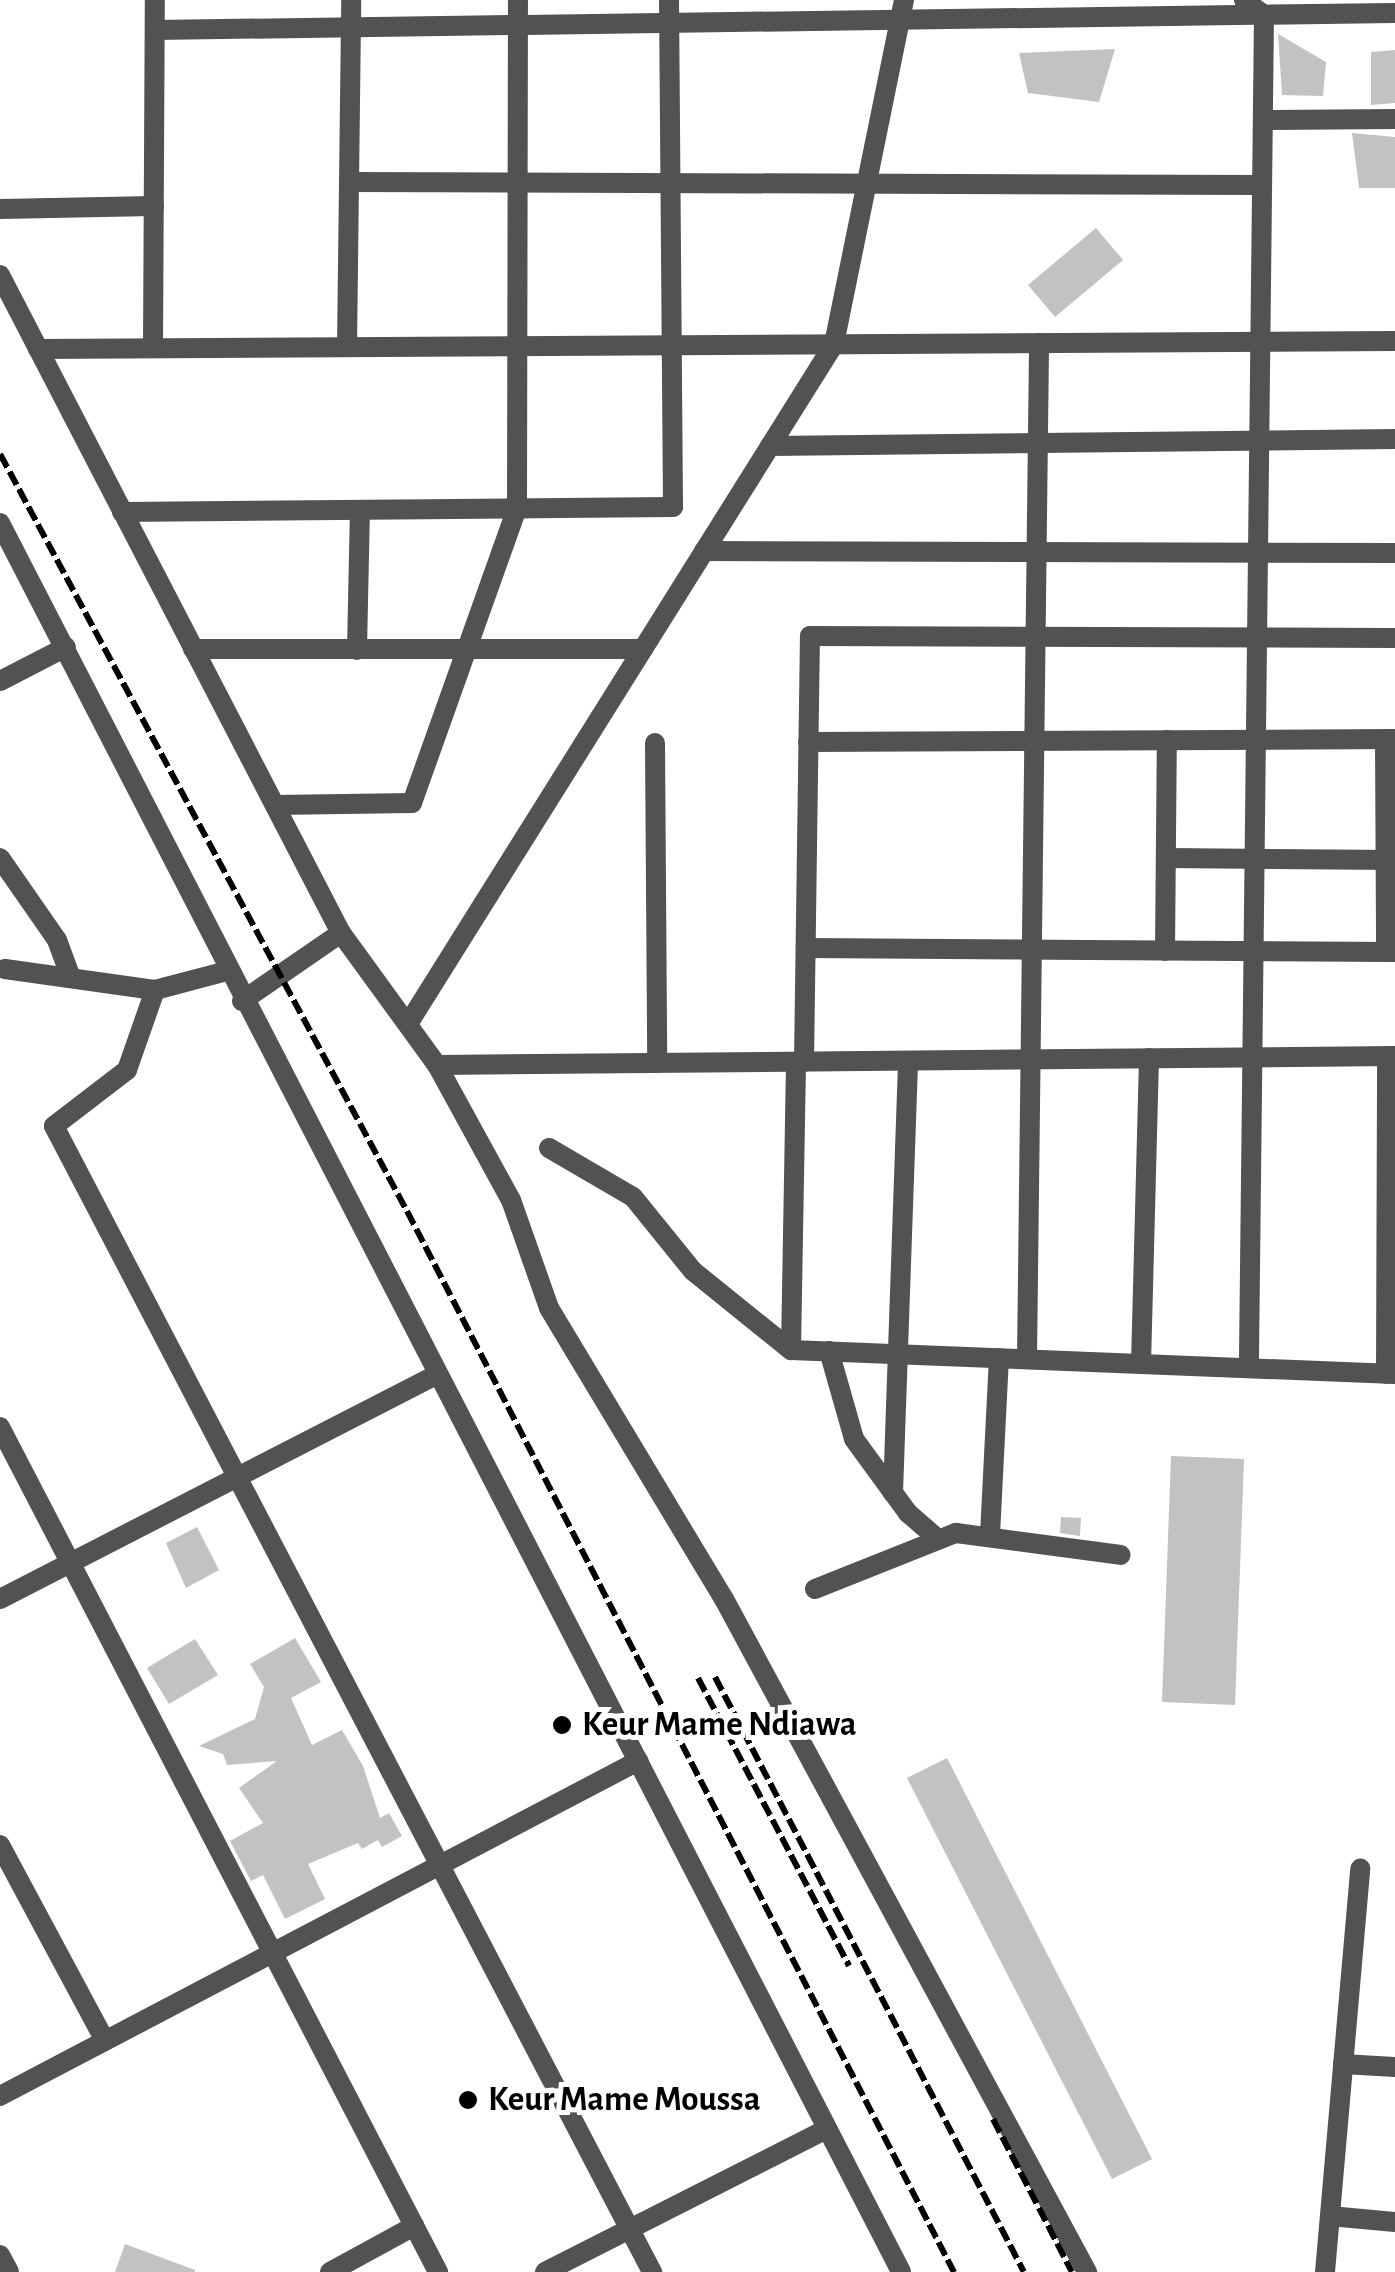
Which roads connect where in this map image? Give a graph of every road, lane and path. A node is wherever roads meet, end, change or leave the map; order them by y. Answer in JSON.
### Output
{"nodes":[{"id":1,"x":155,"y":0,"type":"edge"},
{"id":2,"x":351,"y":0,"type":"edge"},
{"id":3,"x":518,"y":0,"type":"edge"},
{"id":4,"x":669,"y":0,"type":"edge"},
{"id":5,"x":1244,"y":0,"type":"edge"},
{"id":6,"x":904,"y":10,"type":"edge"},
{"id":7,"x":1395,"y":13,"type":"edge"},
{"id":8,"x":1264,"y":15,"type":"junction"},
{"id":9,"x":669,"y":23,"type":"junction"},
{"id":10,"x":518,"y":25,"type":"junction"},
{"id":11,"x":351,"y":27,"type":"junction"},
{"id":12,"x":155,"y":30,"type":"junction"},
{"id":13,"x":1395,"y":119,"type":"edge"},
{"id":14,"x":1263,"y":120,"type":"junction"},
{"id":15,"x":349,"y":182,"type":"junction"},
{"id":16,"x":518,"y":182,"type":"junction"},
{"id":17,"x":670,"y":183,"type":"junction"},
{"id":18,"x":868,"y":185,"type":"junction"},
{"id":19,"x":1262,"y":185,"type":"junction"},
{"id":20,"x":154,"y":206,"type":"junction"},
{"id":21,"x":0,"y":209,"type":"edge"},
{"id":22,"x":0,"y":274,"type":"edge"},
{"id":23,"x":1395,"y":340,"type":"edge"},
{"id":24,"x":1260,"y":341,"type":"junction"},
{"id":25,"x":1039,"y":342,"type":"junction"},
{"id":26,"x":672,"y":344,"type":"junction"},
{"id":27,"x":834,"y":344,"type":"junction"},
{"id":28,"x":517,"y":346,"type":"junction"},
{"id":29,"x":347,"y":347,"type":"junction"},
{"id":30,"x":153,"y":348,"type":"junction"},
{"id":31,"x":38,"y":349,"type":"junction"},
{"id":32,"x":1395,"y":439,"type":"edge"},
{"id":33,"x":1259,"y":440,"type":"junction"},
{"id":34,"x":1038,"y":443,"type":"junction"},
{"id":35,"x":770,"y":446,"type":"junction"},
{"id":36,"x":517,"y":508,"type":"junction"},
{"id":37,"x":360,"y":510,"type":"junction"},
{"id":38,"x":122,"y":512,"type":"junction"},
{"id":39,"x":0,"y":524,"type":"edge"},
{"id":40,"x":704,"y":550,"type":"junction"},
{"id":41,"x":1036,"y":551,"type":"junction"},
{"id":42,"x":1258,"y":552,"type":"junction"},
{"id":43,"x":1395,"y":553,"type":"edge"},
{"id":44,"x":1036,"y":636,"type":"junction"},
{"id":45,"x":1257,"y":637,"type":"junction"},
{"id":46,"x":1395,"y":638,"type":"edge"},
{"id":47,"x":66,"y":647,"type":"junction"},
{"id":48,"x":193,"y":648,"type":"junction"},
{"id":49,"x":643,"y":649,"type":"junction"},
{"id":50,"x":357,"y":650,"type":"junction"},
{"id":51,"x":466,"y":651,"type":"junction"},
{"id":52,"x":0,"y":681,"type":"edge"},
{"id":53,"x":1167,"y":740,"type":"junction"},
{"id":54,"x":1256,"y":740,"type":"junction"},
{"id":55,"x":1390,"y":740,"type":"edge"},
{"id":56,"x":1034,"y":741,"type":"junction"},
{"id":57,"x":808,"y":742,"type":"junction"},
{"id":58,"x":655,"y":743,"type":"dead end"},
{"id":59,"x":274,"y":805,"type":"junction"},
{"id":60,"x":0,"y":858,"type":"edge"},
{"id":61,"x":1166,"y":858,"type":"junction"},
{"id":62,"x":1254,"y":858,"type":"junction"},
{"id":63,"x":1390,"y":860,"type":"edge"},
{"id":64,"x":341,"y":933,"type":"junction"},
{"id":65,"x":806,"y":948,"type":"junction"},
{"id":66,"x":1032,"y":950,"type":"junction"},
{"id":67,"x":1166,"y":951,"type":"junction"},
{"id":68,"x":1253,"y":951,"type":"junction"},
{"id":69,"x":1391,"y":952,"type":"edge"},
{"id":70,"x":227,"y":970,"type":"junction"},
{"id":71,"x":2,"y":975,"type":"edge"},
{"id":72,"x":71,"y":978,"type":"junction"},
{"id":73,"x":155,"y":990,"type":"junction"},
{"id":74,"x":242,"y":1001,"type":"junction"},
{"id":75,"x":408,"y":1024,"type":"junction"},
{"id":76,"x":1391,"y":1056,"type":"edge"},
{"id":77,"x":1148,"y":1058,"type":"junction"},
{"id":78,"x":1252,"y":1058,"type":"junction"},
{"id":79,"x":1030,"y":1059,"type":"junction"},
{"id":80,"x":908,"y":1060,"type":"junction"},
{"id":81,"x":800,"y":1062,"type":"junction"},
{"id":82,"x":658,"y":1063,"type":"junction"},
{"id":83,"x":437,"y":1065,"type":"junction"},
{"id":84,"x":549,"y":1148,"type":"dead end"},
{"id":85,"x":1391,"y":1241,"type":"edge"},
{"id":86,"x":792,"y":1350,"type":"junction"},
{"id":87,"x":828,"y":1352,"type":"junction"},
{"id":88,"x":898,"y":1354,"type":"junction"},
{"id":89,"x":999,"y":1358,"type":"junction"},
{"id":90,"x":1027,"y":1359,"type":"junction"},
{"id":91,"x":1141,"y":1364,"type":"junction"},
{"id":92,"x":1248,"y":1368,"type":"junction"},
{"id":93,"x":1391,"y":1374,"type":"edge"},
{"id":94,"x":436,"y":1375,"type":"junction"},
{"id":95,"x":0,"y":1427,"type":"edge"},
{"id":96,"x":237,"y":1477,"type":"junction"},
{"id":97,"x":893,"y":1493,"type":"junction"},
{"id":98,"x":990,"y":1535,"type":"junction"},
{"id":99,"x":934,"y":1536,"type":"junction"},
{"id":100,"x":1121,"y":1555,"type":"dead end"},
{"id":101,"x":70,"y":1563,"type":"junction"},
{"id":102,"x":816,"y":1589,"type":"dead end"},
{"id":103,"x":0,"y":1599,"type":"edge"},
{"id":104,"x":638,"y":1761,"type":"junction"},
{"id":105,"x":0,"y":1844,"type":"edge"},
{"id":106,"x":440,"y":1866,"type":"junction"},
{"id":107,"x":1360,"y":1869,"type":"dead end"},
{"id":108,"x":273,"y":1953,"type":"junction"},
{"id":109,"x":105,"y":2041,"type":"junction"},
{"id":110,"x":1343,"y":2064,"type":"junction"},
{"id":111,"x":1395,"y":2067,"type":"edge"},
{"id":112,"x":0,"y":2096,"type":"edge"},
{"id":113,"x":825,"y":2130,"type":"junction"},
{"id":114,"x":1330,"y":2216,"type":"junction"},
{"id":115,"x":1395,"y":2222,"type":"edge"},
{"id":116,"x":414,"y":2226,"type":"junction"},
{"id":117,"x":629,"y":2227,"type":"junction"},
{"id":118,"x":0,"y":2254,"type":"edge"},
{"id":119,"x":9,"y":2272,"type":"edge"},
{"id":120,"x":330,"y":2272,"type":"edge"},
{"id":121,"x":438,"y":2272,"type":"edge"},
{"id":122,"x":544,"y":2272,"type":"edge"},
{"id":123,"x":652,"y":2272,"type":"edge"},
{"id":124,"x":901,"y":2272,"type":"edge"},
{"id":125,"x":1087,"y":2272,"type":"edge"},
{"id":126,"x":1325,"y":2272,"type":"edge"}],
"edges":[{"from":1,"to":12,"type":"street"},
{"from":2,"to":11,"type":"street"},
{"from":3,"to":10,"type":"street"},
{"from":4,"to":9,"type":"street"},
{"from":5,"to":8,"type":"street"},
{"from":6,"to":8,"type":"street"},
{"from":6,"to":9,"type":"street"},
{"from":6,"to":18,"type":"street"},
{"from":7,"to":8,"type":"street"},
{"from":8,"to":14,"type":"street"},
{"from":9,"to":10,"type":"street"},
{"from":9,"to":17,"type":"street"},
{"from":10,"to":11,"type":"street"},
{"from":10,"to":16,"type":"street"},
{"from":11,"to":12,"type":"street"},
{"from":11,"to":15,"type":"street"},
{"from":12,"to":20,"type":"street"},
{"from":13,"to":14,"type":"street"},
{"from":14,"to":19,"type":"street"},
{"from":15,"to":16,"type":"street"},
{"from":15,"to":29,"type":"street"},
{"from":16,"to":17,"type":"street"},
{"from":16,"to":28,"type":"street"},
{"from":17,"to":18,"type":"street"},
{"from":17,"to":26,"type":"street"},
{"from":18,"to":19,"type":"street"},
{"from":18,"to":27,"type":"street"},
{"from":19,"to":24,"type":"street"},
{"from":20,"to":21,"type":"street"},
{"from":20,"to":30,"type":"street"},
{"from":22,"to":31,"type":"street"},
{"from":23,"to":24,"type":"street"},
{"from":24,"to":25,"type":"street"},
{"from":24,"to":33,"type":"street"},
{"from":25,"to":27,"type":"street"},
{"from":25,"to":34,"type":"street"},
{"from":26,"to":27,"type":"street"},
{"from":26,"to":28,"type":"street"},
{"from":26,"to":36,"type":"street"},
{"from":27,"to":35,"type":"street"},
{"from":28,"to":29,"type":"street"},
{"from":28,"to":36,"type":"street"},
{"from":29,"to":30,"type":"street"},
{"from":30,"to":31,"type":"street"},
{"from":31,"to":38,"type":"street"},
{"from":32,"to":33,"type":"street"},
{"from":33,"to":34,"type":"street"},
{"from":33,"to":42,"type":"street"},
{"from":34,"to":35,"type":"street"},
{"from":34,"to":41,"type":"street"},
{"from":35,"to":40,"type":"street"},
{"from":36,"to":37,"type":"street"},
{"from":36,"to":51,"type":"street"},
{"from":37,"to":38,"type":"street"},
{"from":37,"to":50,"type":"street"},
{"from":38,"to":48,"type":"street"},
{"from":39,"to":47,"type":"street"},
{"from":40,"to":41,"type":"street"},
{"from":40,"to":49,"type":"street"},
{"from":41,"to":42,"type":"street"},
{"from":41,"to":44,"type":"street"},
{"from":42,"to":43,"type":"street"},
{"from":42,"to":45,"type":"street"},
{"from":44,"to":45,"type":"street"},
{"from":44,"to":56,"type":"street"},
{"from":44,"to":57,"type":"street"},
{"from":45,"to":46,"type":"street"},
{"from":45,"to":54,"type":"street"},
{"from":47,"to":52,"type":"street"},
{"from":47,"to":70,"type":"street"},
{"from":48,"to":50,"type":"street"},
{"from":48,"to":59,"type":"street"},
{"from":49,"to":51,"type":"street"},
{"from":49,"to":75,"type":"street"},
{"from":50,"to":51,"type":"street"},
{"from":51,"to":59,"type":"street"},
{"from":53,"to":54,"type":"street"},
{"from":53,"to":56,"type":"street"},
{"from":53,"to":61,"type":"street"},
{"from":54,"to":55,"type":"street"},
{"from":54,"to":62,"type":"street"},
{"from":55,"to":63,"type":"street"},
{"from":56,"to":57,"type":"street"},
{"from":56,"to":66,"type":"street"},
{"from":57,"to":65,"type":"street"},
{"from":58,"to":82,"type":"street"},
{"from":59,"to":64,"type":"street"},
{"from":60,"to":72,"type":"street"},
{"from":61,"to":62,"type":"street"},
{"from":61,"to":67,"type":"street"},
{"from":62,"to":63,"type":"street"},
{"from":62,"to":68,"type":"street"},
{"from":63,"to":69,"type":"street"},
{"from":64,"to":74,"type":"street"},
{"from":64,"to":75,"type":"street"},
{"from":65,"to":66,"type":"street"},
{"from":65,"to":81,"type":"street"},
{"from":66,"to":67,"type":"street"},
{"from":66,"to":79,"type":"street"},
{"from":67,"to":68,"type":"street"},
{"from":68,"to":69,"type":"street"},
{"from":68,"to":78,"type":"street"},
{"from":70,"to":73,"type":"street"},
{"from":70,"to":74,"type":"street"},
{"from":71,"to":72,"type":"street"},
{"from":72,"to":73,"type":"street"},
{"from":73,"to":96,"type":"street"},
{"from":74,"to":94,"type":"street"},
{"from":75,"to":83,"type":"street"},
{"from":76,"to":78,"type":"street"},
{"from":76,"to":85,"type":"street"},
{"from":77,"to":78,"type":"street"},
{"from":77,"to":79,"type":"street"},
{"from":77,"to":91,"type":"street"},
{"from":78,"to":92,"type":"street"},
{"from":79,"to":80,"type":"street"},
{"from":79,"to":90,"type":"street"},
{"from":80,"to":81,"type":"street"},
{"from":80,"to":88,"type":"street"},
{"from":81,"to":82,"type":"street"},
{"from":81,"to":86,"type":"street"},
{"from":82,"to":83,"type":"street"},
{"from":83,"to":125,"type":"street"},
{"from":84,"to":86,"type":"street"},
{"from":85,"to":93,"type":"street"},
{"from":86,"to":87,"type":"street"},
{"from":87,"to":88,"type":"street"},
{"from":87,"to":97,"type":"street"},
{"from":88,"to":89,"type":"street"},
{"from":88,"to":97,"type":"street"},
{"from":89,"to":90,"type":"street"},
{"from":89,"to":98,"type":"street"},
{"from":90,"to":91,"type":"street"},
{"from":91,"to":92,"type":"street"},
{"from":92,"to":93,"type":"street"},
{"from":94,"to":96,"type":"street"},
{"from":94,"to":104,"type":"street"},
{"from":95,"to":101,"type":"street"},
{"from":96,"to":101,"type":"street"},
{"from":96,"to":106,"type":"street"},
{"from":97,"to":99,"type":"street"},
{"from":98,"to":99,"type":"street"},
{"from":98,"to":100,"type":"street"},
{"from":99,"to":102,"type":"street"},
{"from":101,"to":103,"type":"street"},
{"from":101,"to":108,"type":"street"},
{"from":104,"to":106,"type":"street"},
{"from":104,"to":113,"type":"street"},
{"from":105,"to":109,"type":"street"},
{"from":106,"to":108,"type":"street"},
{"from":106,"to":117,"type":"street"},
{"from":107,"to":110,"type":"street"},
{"from":108,"to":109,"type":"street"},
{"from":108,"to":116,"type":"street"},
{"from":109,"to":112,"type":"street"},
{"from":110,"to":111,"type":"street"},
{"from":110,"to":114,"type":"street"},
{"from":113,"to":117,"type":"street"},
{"from":113,"to":124,"type":"street"},
{"from":114,"to":115,"type":"street"},
{"from":114,"to":126,"type":"street"},
{"from":116,"to":120,"type":"street"},
{"from":116,"to":121,"type":"street"},
{"from":117,"to":122,"type":"street"},
{"from":117,"to":123,"type":"street"},
{"from":118,"to":119,"type":"street"}]}
